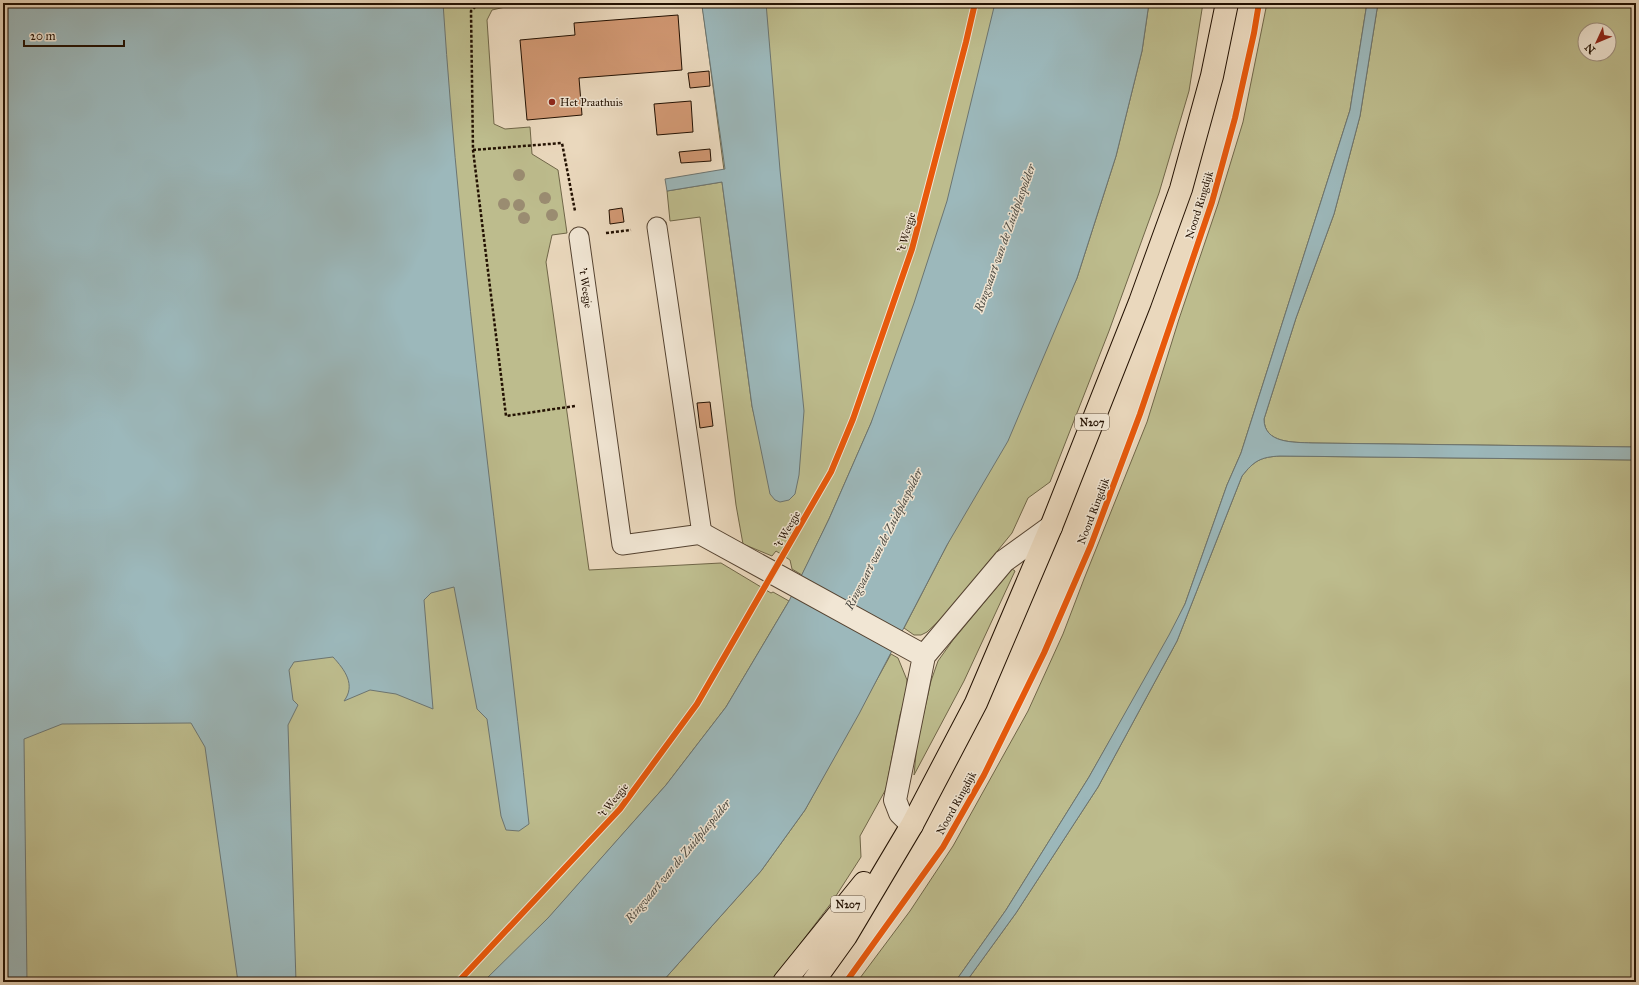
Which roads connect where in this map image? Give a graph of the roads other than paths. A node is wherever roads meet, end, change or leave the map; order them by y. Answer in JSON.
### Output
{"nodes":[{"id":1,"x":1227,"y":3,"type":"edge"},
{"id":2,"x":657,"y":227,"type":"road end"},
{"id":3,"x":579,"y":237,"type":"road end"},
{"id":4,"x":1050,"y":527,"type":"junction"},
{"id":5,"x":702,"y":534,"type":"junction"},
{"id":6,"x":924,"y":656,"type":"junction"},
{"id":7,"x":912,"y":825,"type":"junction"},
{"id":8,"x":784,"y":982,"type":"edge"},
{"id":9,"x":813,"y":982,"type":"edge"}],
"edges":[{"from":1,"to":4,"type":"main road","name":"Noord Ringdijk","number":"N207"},
{"from":2,"to":5,"type":"lane"},
{"from":3,"to":5,"type":"lane","name":"'t Weegje"},
{"from":4,"to":6,"type":"street"},
{"from":4,"to":7,"type":"main road","name":"Noord Ringdijk","number":"N207"},
{"from":5,"to":6,"type":"street"},
{"from":6,"to":7,"type":"street"},
{"from":7,"to":8,"type":"main road","name":"Noord Ringdijk","number":"N207"},
{"from":7,"to":9,"type":"main road","name":"Noord Ringdijk","number":"N207"}]}
